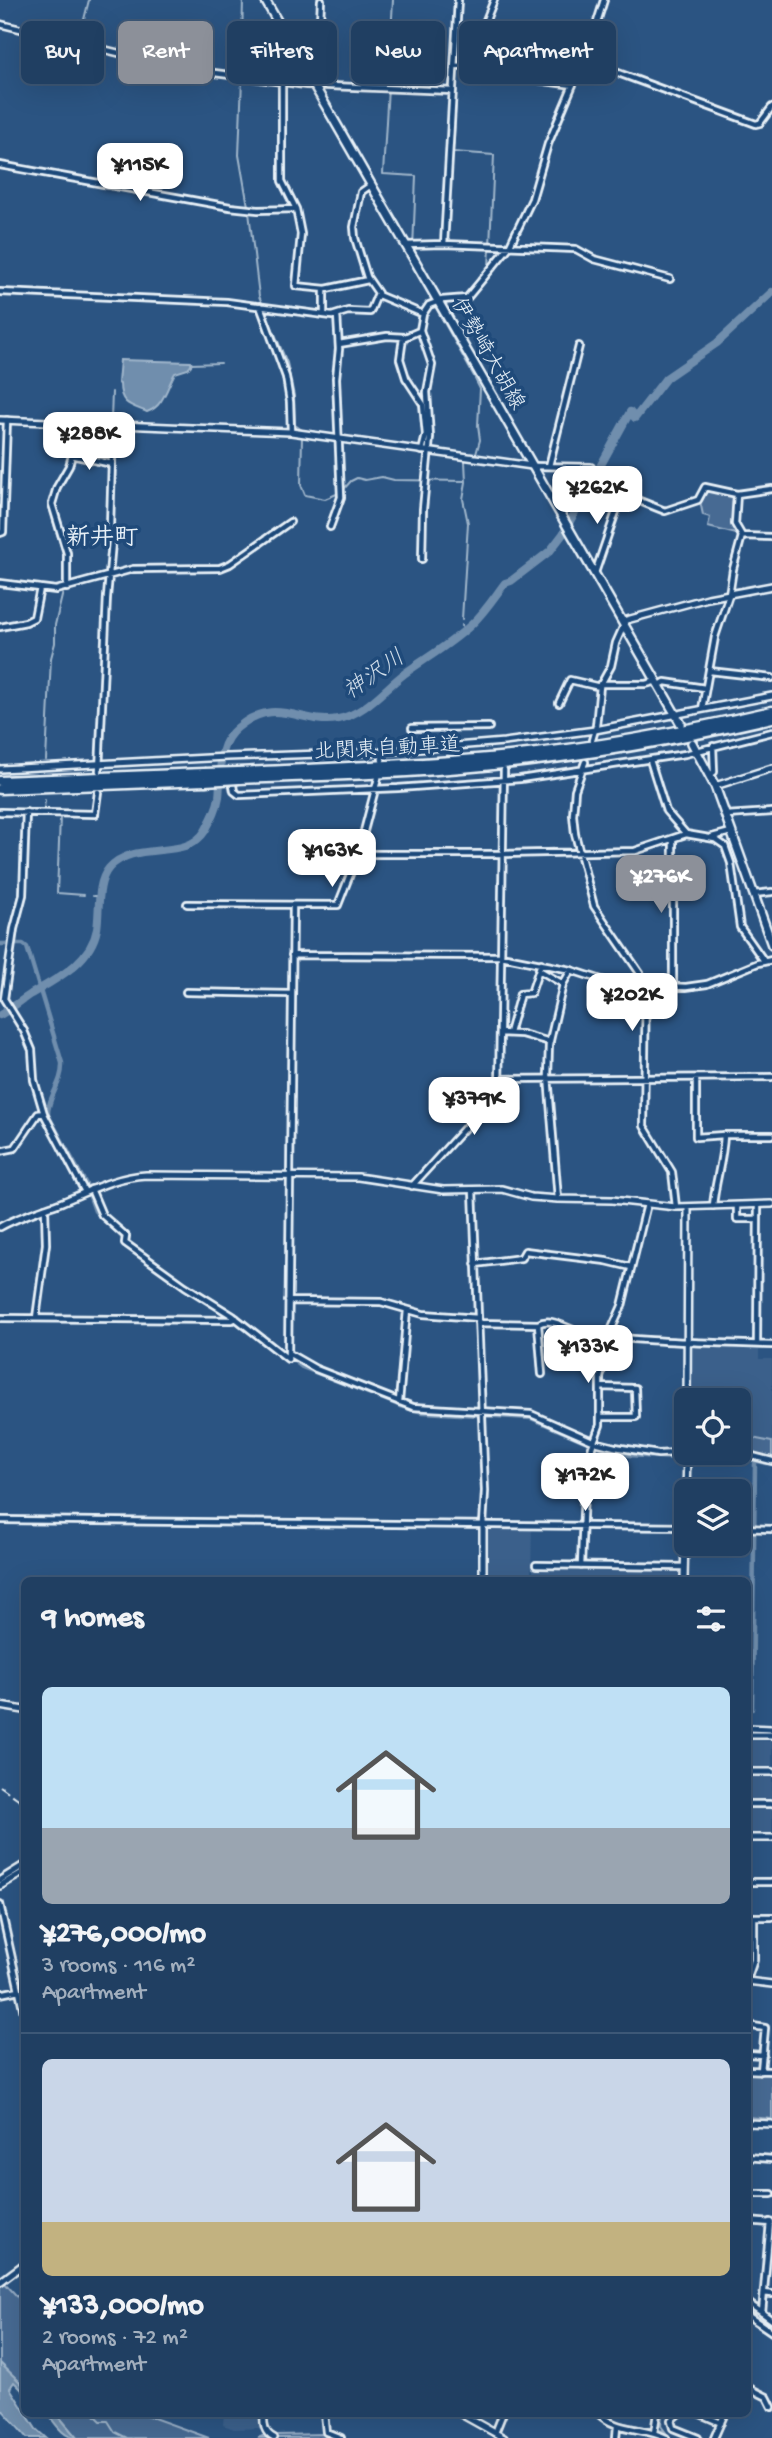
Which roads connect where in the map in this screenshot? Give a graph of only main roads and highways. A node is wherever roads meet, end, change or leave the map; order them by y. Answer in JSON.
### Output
{"nodes":[{"id":1,"x":265,"y":0,"type":"edge"},
{"id":2,"x":772,"y":711,"type":"edge"},
{"id":3,"x":772,"y":718,"type":"edge"},
{"id":4,"x":681,"y":724,"type":"dead end"},
{"id":5,"x":692,"y":743,"type":"dead end"},
{"id":6,"x":238,"y":776,"type":"junction"},
{"id":7,"x":205,"y":777,"type":"junction"},
{"id":8,"x":0,"y":781,"type":"edge"},
{"id":9,"x":0,"y":789,"type":"edge"},
{"id":10,"x":772,"y":945,"type":"edge"}],
"edges":[{"from":1,"to":4,"type":"main road","name":"伊勢崎大胡線"},
{"from":2,"to":6,"type":"highway","name":"北関東自動車道"},
{"from":3,"to":6,"type":"highway","name":"北関東自動車道"},
{"from":5,"to":10,"type":"main road"},
{"from":6,"to":7,"type":"highway","name":"北関東自動車道","bridge":true},
{"from":7,"to":8,"type":"highway","name":"北関東自動車道"},
{"from":7,"to":9,"type":"highway","name":"北関東自動車道"}]}
